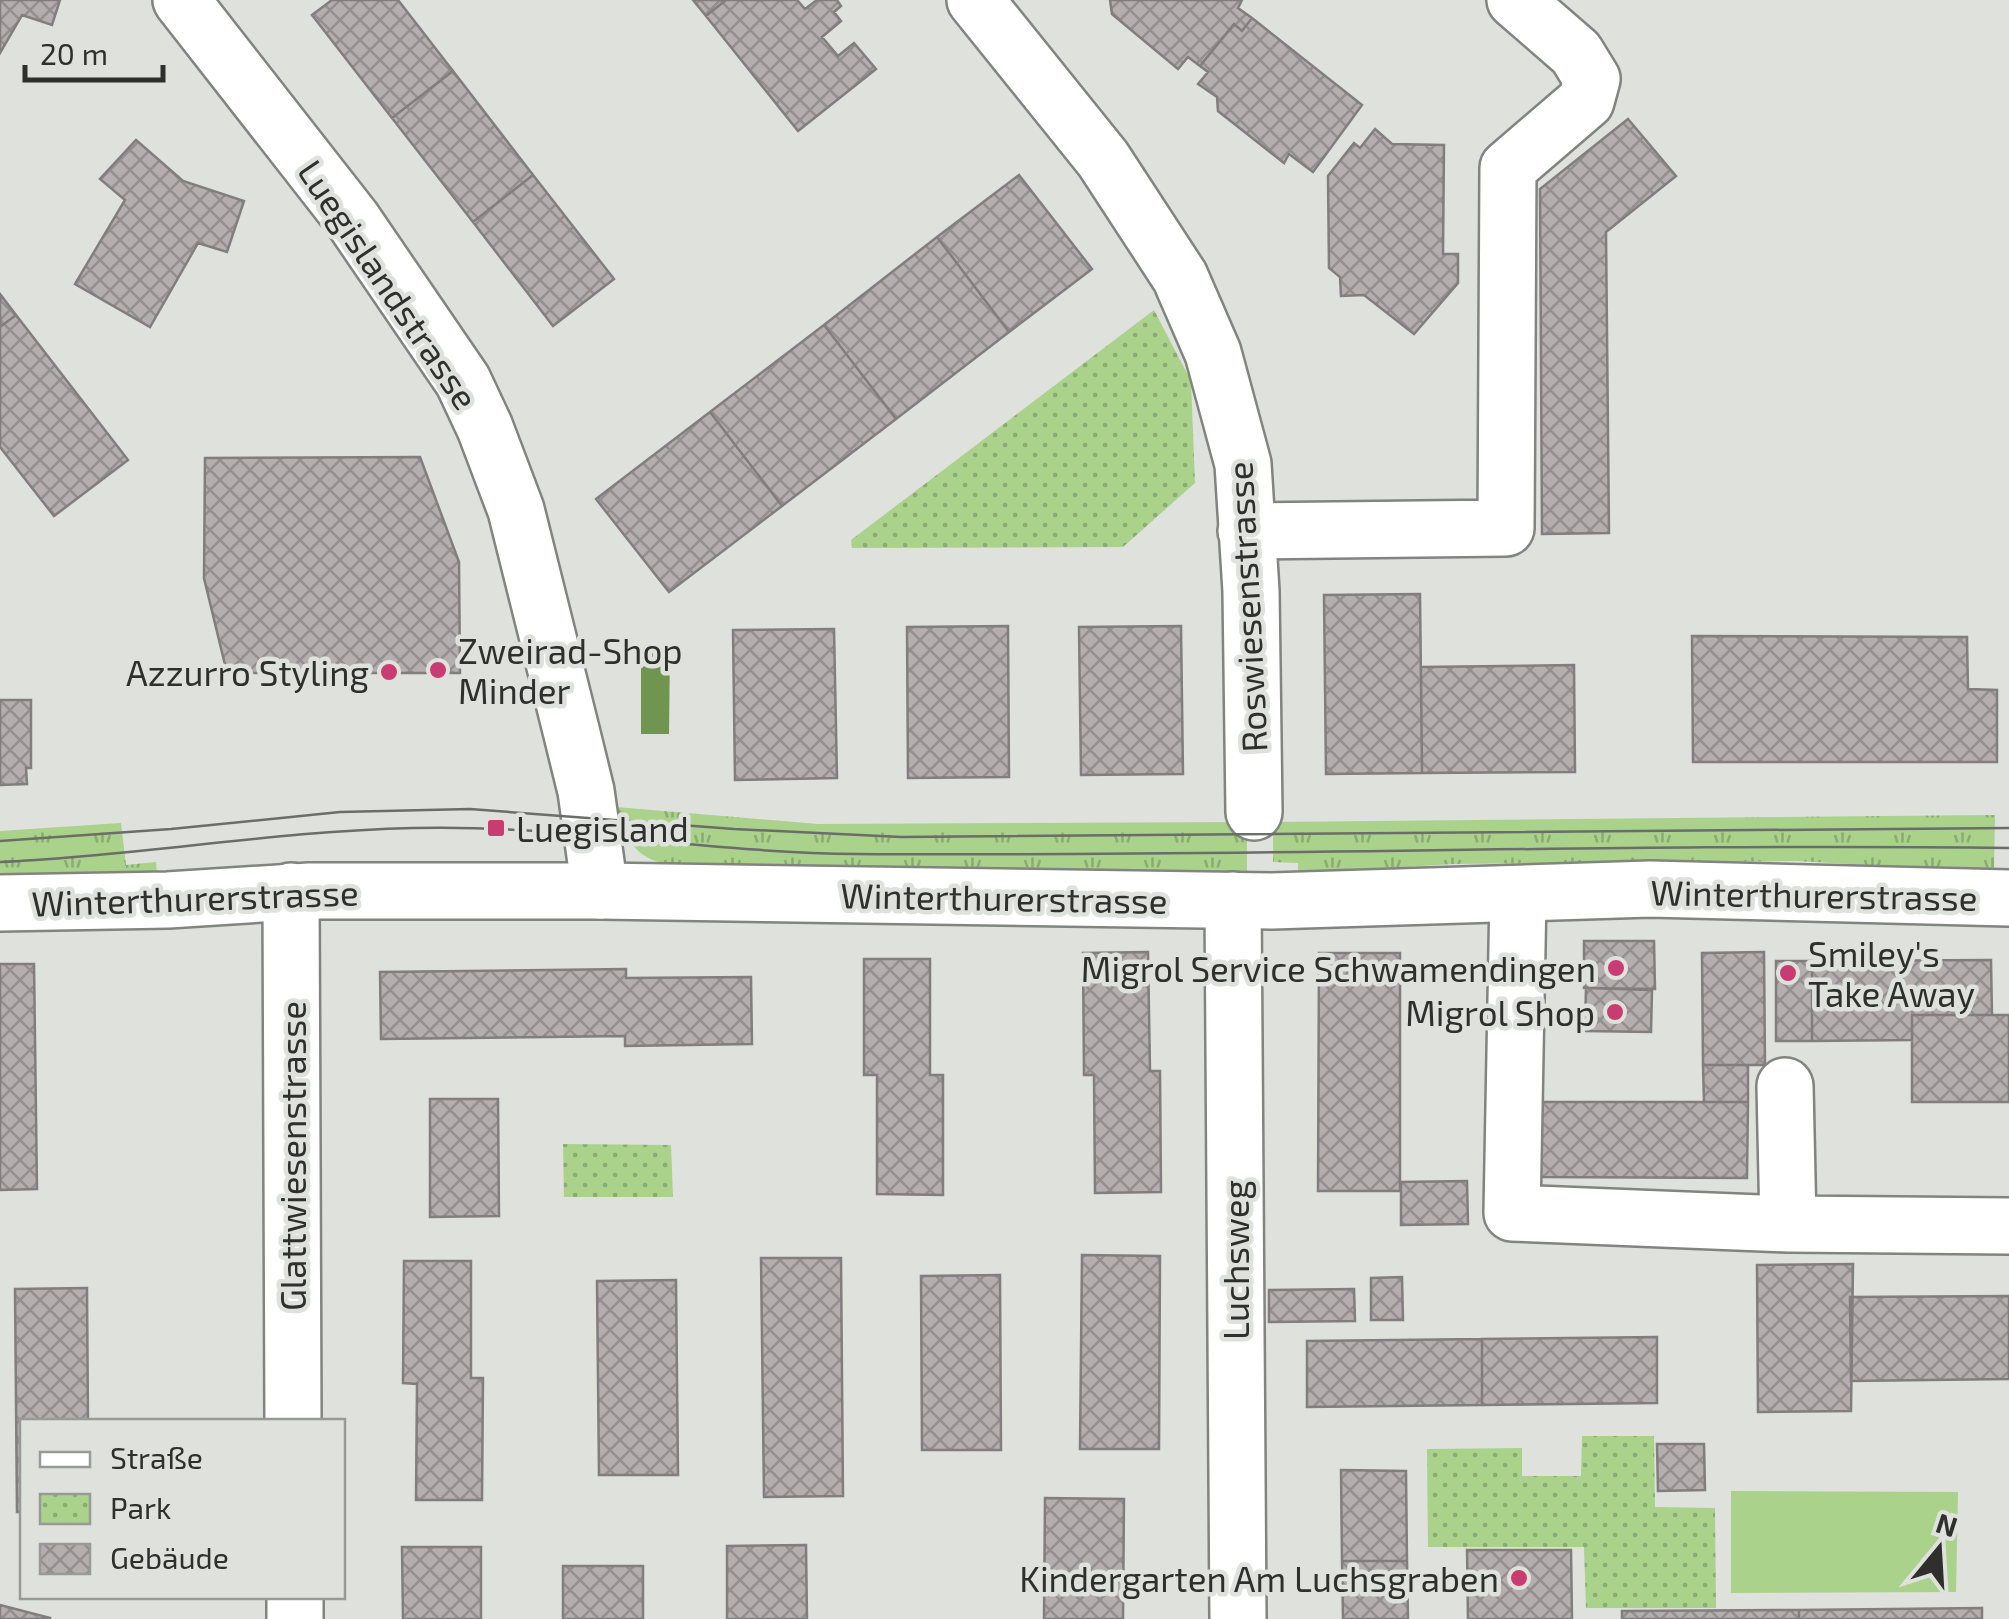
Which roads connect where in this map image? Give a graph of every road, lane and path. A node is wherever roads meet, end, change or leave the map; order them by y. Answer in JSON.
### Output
{"nodes":[{"id":1,"x":182,"y":0,"type":"edge"},
{"id":2,"x":975,"y":0,"type":"edge"},
{"id":3,"x":1515,"y":0,"type":"edge"},
{"id":4,"x":1247,"y":540,"type":"junction"},
{"id":5,"x":1254,"y":812,"type":"dead end"},
{"id":6,"x":291,"y":891,"type":"junction"},
{"id":7,"x":600,"y":891,"type":"junction"},
{"id":8,"x":1518,"y":894,"type":"junction"},
{"id":9,"x":2009,"y":898,"type":"edge"},
{"id":10,"x":1233,"y":900,"type":"junction"},
{"id":11,"x":0,"y":903,"type":"edge"},
{"id":12,"x":1785,"y":1086,"type":"dead end"},
{"id":13,"x":1788,"y":1224,"type":"junction"},
{"id":14,"x":2009,"y":1226,"type":"edge"},
{"id":15,"x":293,"y":1419,"type":"edge"},
{"id":16,"x":1238,"y":1619,"type":"edge"}],
"edges":[{"from":1,"to":7,"type":"street","name":"Luegislandstrasse"},
{"from":2,"to":4,"type":"street","name":"Roswiesenstrasse"},
{"from":3,"to":4,"type":"street"},
{"from":4,"to":5,"type":"street","name":"Roswiesenstrasse"},
{"from":6,"to":7,"type":"street","name":"Winterthurerstrasse"},
{"from":6,"to":11,"type":"street","name":"Winterthurerstrasse"},
{"from":6,"to":15,"type":"street","name":"Glattwiesenstrasse"},
{"from":7,"to":10,"type":"street","name":"Winterthurerstrasse"},
{"from":8,"to":9,"type":"street","name":"Winterthurerstrasse"},
{"from":8,"to":10,"type":"street","name":"Winterthurerstrasse"},
{"from":8,"to":13,"type":"street"},
{"from":10,"to":16,"type":"street","name":"Luchsweg"},
{"from":12,"to":13,"type":"street"},
{"from":13,"to":14,"type":"street"}]}
